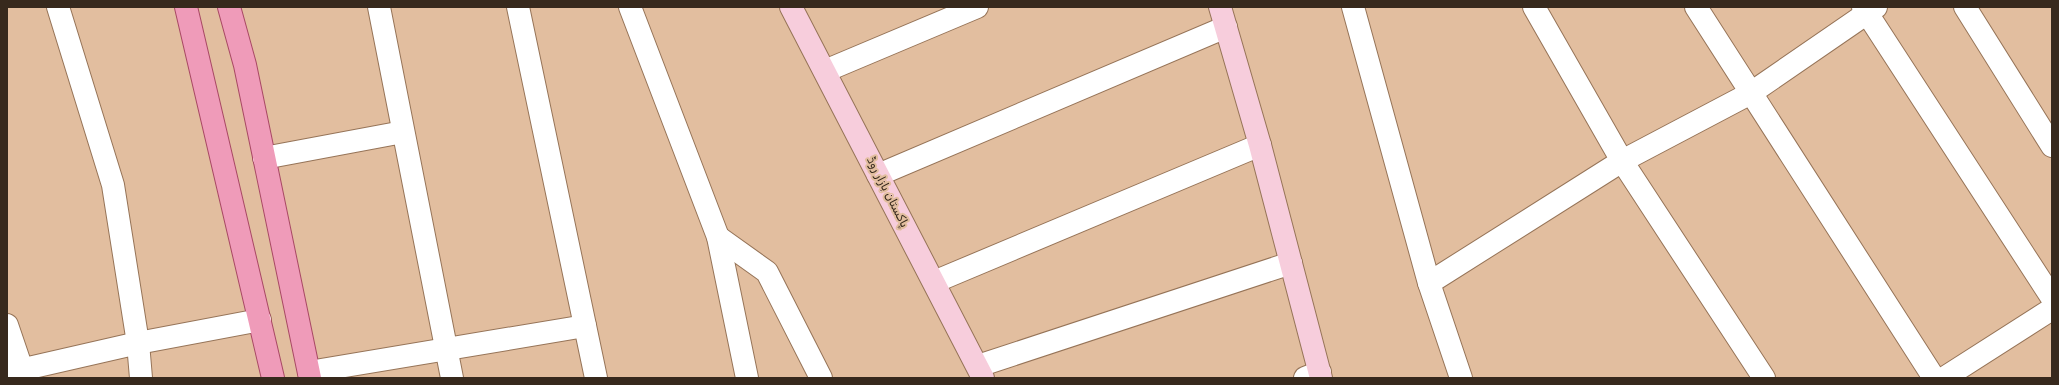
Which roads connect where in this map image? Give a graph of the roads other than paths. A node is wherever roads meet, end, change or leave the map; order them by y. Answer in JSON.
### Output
{"nodes":[{"id":1,"x":58,"y":7,"type":"edge"},
{"id":2,"x":186,"y":7,"type":"edge"},
{"id":3,"x":229,"y":7,"type":"edge"},
{"id":4,"x":379,"y":7,"type":"edge"},
{"id":5,"x":518,"y":7,"type":"edge"},
{"id":6,"x":630,"y":7,"type":"edge"},
{"id":7,"x":791,"y":7,"type":"edge"},
{"id":8,"x":977,"y":7,"type":"edge"},
{"id":9,"x":1353,"y":7,"type":"edge"},
{"id":10,"x":1534,"y":7,"type":"edge"},
{"id":11,"x":1696,"y":7,"type":"edge"},
{"id":12,"x":1965,"y":7,"type":"edge"},
{"id":13,"x":1869,"y":9,"type":"edge"},
{"id":14,"x":1223,"y":17,"type":"edge"},
{"id":15,"x":825,"y":71,"type":"junction"},
{"id":16,"x":1752,"y":93,"type":"junction"},
{"id":17,"x":404,"y":132,"type":"junction"},
{"id":18,"x":1260,"y":145,"type":"junction"},
{"id":19,"x":2052,"y":146,"type":"edge"},
{"id":20,"x":264,"y":158,"type":"junction"},
{"id":21,"x":1622,"y":161,"type":"junction"},
{"id":22,"x":878,"y":174,"type":"junction"},
{"id":23,"x":718,"y":237,"type":"junction"},
{"id":24,"x":1291,"y":263,"type":"junction"},
{"id":25,"x":934,"y":282,"type":"junction"},
{"id":26,"x":1428,"y":283,"type":"junction"},
{"id":27,"x":2052,"y":298,"type":"edge"},
{"id":28,"x":2052,"y":308,"type":"edge"},
{"id":29,"x":260,"y":320,"type":"junction"},
{"id":30,"x":7,"y":325,"type":"edge"},
{"id":31,"x":585,"y":326,"type":"junction"},
{"id":32,"x":138,"y":343,"type":"junction"},
{"id":33,"x":446,"y":349,"type":"junction"},
{"id":34,"x":980,"y":372,"type":"edge"},
{"id":35,"x":18,"y":374,"type":"edge"},
{"id":36,"x":310,"y":375,"type":"edge"},
{"id":37,"x":1316,"y":376,"type":"edge"},
{"id":38,"x":141,"y":378,"type":"edge"},
{"id":39,"x":273,"y":378,"type":"edge"},
{"id":40,"x":452,"y":378,"type":"edge"},
{"id":41,"x":596,"y":378,"type":"edge"},
{"id":42,"x":747,"y":378,"type":"edge"},
{"id":43,"x":821,"y":378,"type":"edge"},
{"id":44,"x":1461,"y":378,"type":"edge"},
{"id":45,"x":1764,"y":378,"type":"edge"},
{"id":46,"x":1934,"y":378,"type":"edge"},
{"id":47,"x":1944,"y":378,"type":"edge"}],
"edges":[{"from":1,"to":32,"type":"street"},
{"from":2,"to":29,"type":"main road"},
{"from":3,"to":20,"type":"main road"},
{"from":4,"to":17,"type":"street"},
{"from":5,"to":31,"type":"street"},
{"from":6,"to":23,"type":"street"},
{"from":7,"to":15,"type":"street","name":"پاکستان بازار روڈ"},
{"from":8,"to":15,"type":"street"},
{"from":9,"to":26,"type":"street"},
{"from":10,"to":21,"type":"street"},
{"from":11,"to":16,"type":"street"},
{"from":12,"to":19,"type":"street"},
{"from":13,"to":16,"type":"street"},
{"from":13,"to":27,"type":"street"},
{"from":14,"to":18,"type":"street"},
{"from":14,"to":22,"type":"street"},
{"from":15,"to":22,"type":"street","name":"پاکستان بازار روڈ"},
{"from":16,"to":21,"type":"street"},
{"from":16,"to":46,"type":"street"},
{"from":17,"to":20,"type":"street"},
{"from":17,"to":33,"type":"street"},
{"from":18,"to":24,"type":"street"},
{"from":18,"to":25,"type":"street"},
{"from":20,"to":36,"type":"main road"},
{"from":21,"to":26,"type":"street"},
{"from":21,"to":45,"type":"street"},
{"from":22,"to":25,"type":"street","name":"پاکستان بازار روڈ"},
{"from":23,"to":42,"type":"street"},
{"from":23,"to":43,"type":"street"},
{"from":24,"to":34,"type":"street"},
{"from":24,"to":37,"type":"street"},
{"from":25,"to":34,"type":"street","name":"پاکستان بازار روڈ"},
{"from":26,"to":44,"type":"street"},
{"from":28,"to":47,"type":"street"},
{"from":29,"to":32,"type":"street"},
{"from":29,"to":39,"type":"main road"},
{"from":30,"to":35,"type":"street"},
{"from":31,"to":33,"type":"street"},
{"from":31,"to":41,"type":"street"},
{"from":32,"to":35,"type":"street"},
{"from":32,"to":38,"type":"street"},
{"from":33,"to":36,"type":"street"},
{"from":33,"to":40,"type":"street"}]}
